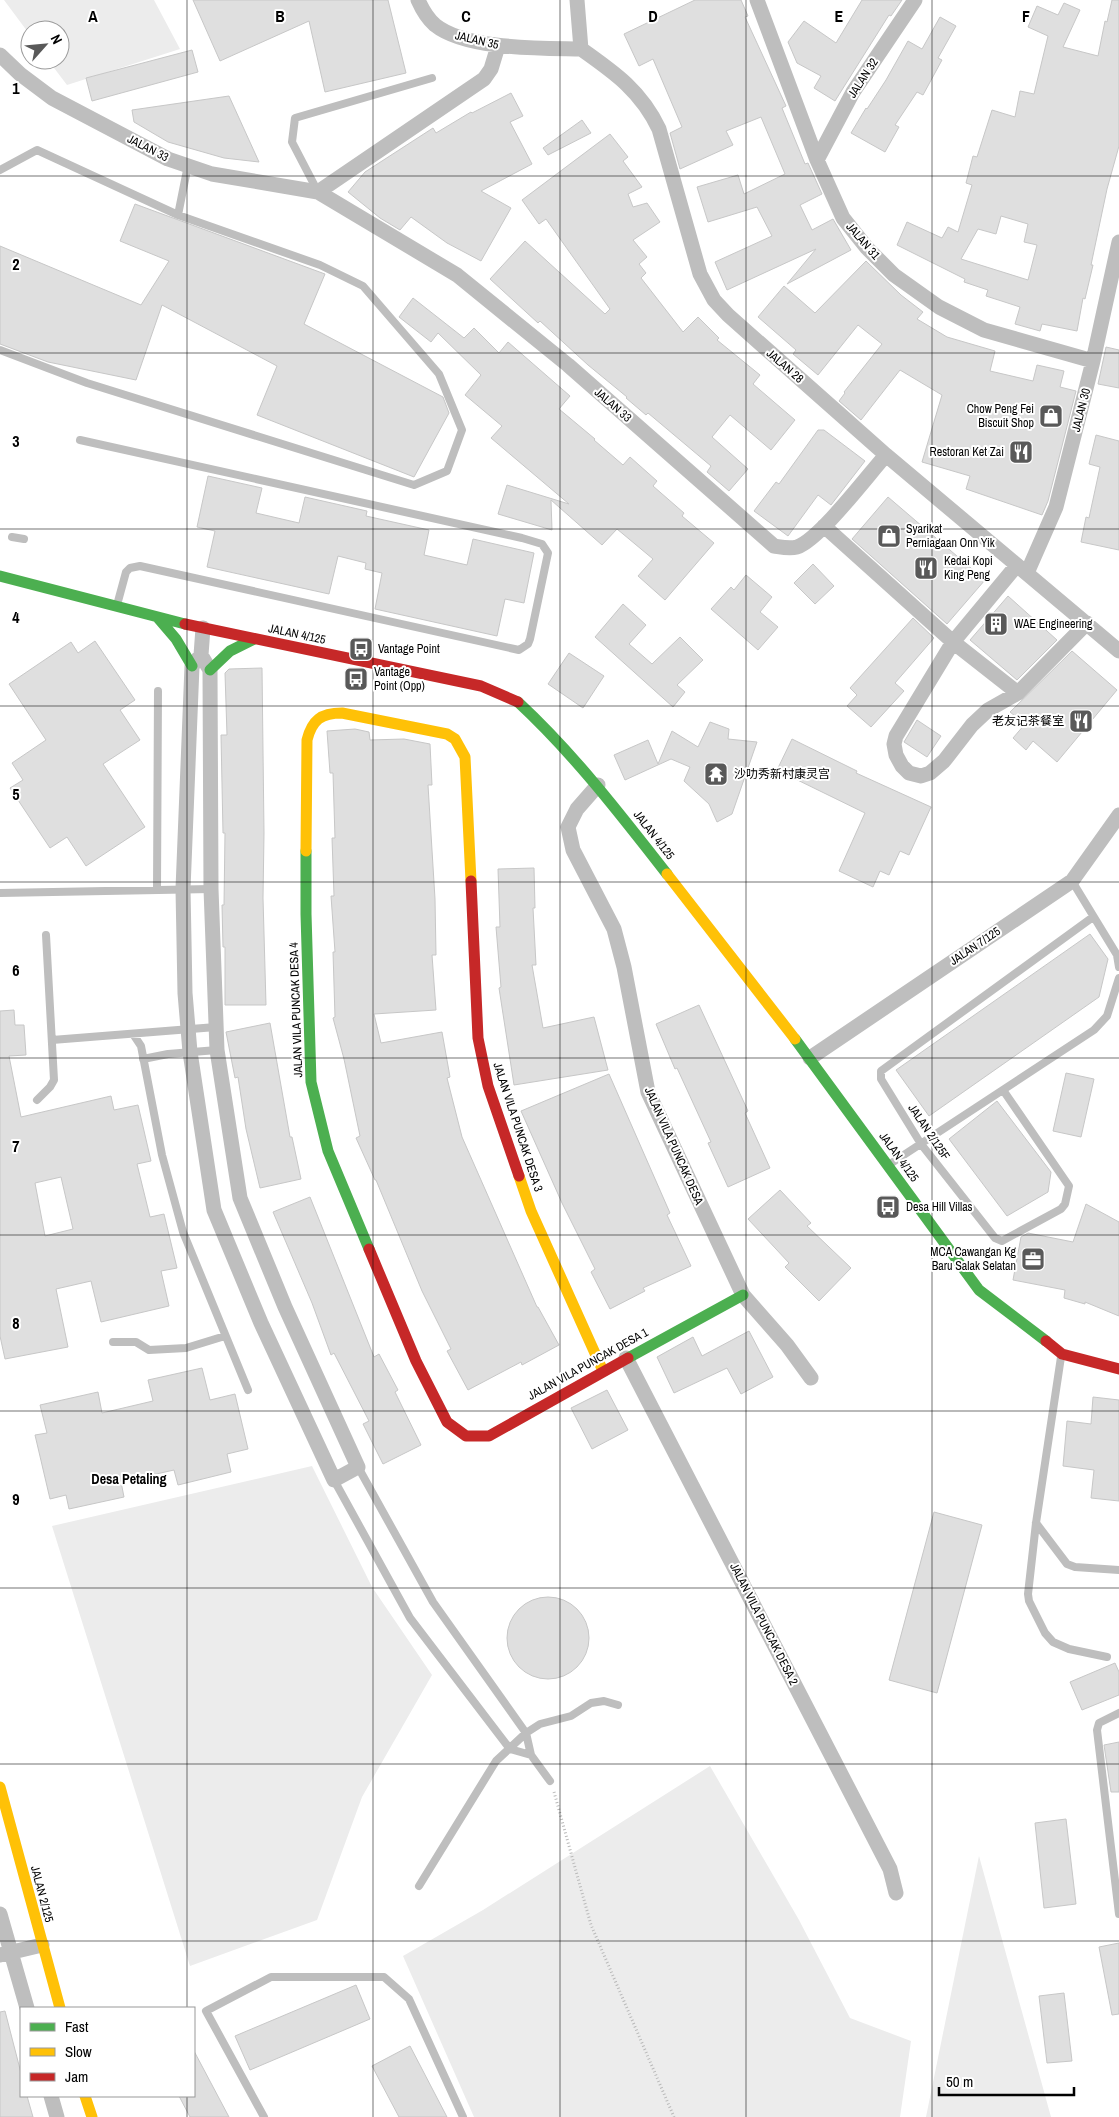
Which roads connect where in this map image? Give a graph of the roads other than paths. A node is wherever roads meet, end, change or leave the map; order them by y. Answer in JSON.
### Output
{"nodes":[{"id":1,"x":418,"y":0,"type":"edge"},
{"id":2,"x":578,"y":0,"type":"edge"},
{"id":3,"x":757,"y":0,"type":"edge"},
{"id":4,"x":915,"y":0,"type":"edge"},
{"id":5,"x":498,"y":46,"type":"junction"},
{"id":6,"x":581,"y":49,"type":"junction"},
{"id":7,"x":0,"y":56,"type":"edge"},
{"id":8,"x":432,"y":78,"type":"dead end"},
{"id":9,"x":817,"y":160,"type":"junction"},
{"id":10,"x":188,"y":165,"type":"junction"},
{"id":11,"x":0,"y":170,"type":"edge"},
{"id":12,"x":318,"y":192,"type":"junction"},
{"id":13,"x":178,"y":215,"type":"junction"},
{"id":14,"x":1119,"y":242,"type":"edge"},
{"id":15,"x":0,"y":350,"type":"edge"},
{"id":16,"x":1093,"y":361,"type":"junction"},
{"id":17,"x":80,"y":440,"type":"dead end"},
{"id":18,"x":886,"y":455,"type":"junction"},
{"id":19,"x":824,"y":526,"type":"junction"},
{"id":20,"x":12,"y":537,"type":"dead end"},
{"id":21,"x":24,"y":539,"type":"dead end"},
{"id":22,"x":1022,"y":569,"type":"junction"},
{"id":23,"x":0,"y":576,"type":"edge"},
{"id":24,"x":117,"y":608,"type":"junction"},
{"id":25,"x":158,"y":618,"type":"junction"},
{"id":26,"x":1086,"y":623,"type":"junction"},
{"id":27,"x":203,"y":628,"type":"junction"},
{"id":28,"x":254,"y":639,"type":"junction"},
{"id":29,"x":953,"y":642,"type":"junction"},
{"id":30,"x":1119,"y":650,"type":"edge"},
{"id":31,"x":197,"y":660,"type":"junction"},
{"id":32,"x":210,"y":670,"type":"junction"},
{"id":33,"x":158,"y":691,"type":"dead end"},
{"id":34,"x":1018,"y":693,"type":"junction"},
{"id":35,"x":465,"y":757,"type":"joint"},
{"id":36,"x":598,"y":785,"type":"junction"},
{"id":37,"x":1119,"y":815,"type":"edge"},
{"id":38,"x":1072,"y":881,"type":"junction"},
{"id":39,"x":211,"y":889,"type":"junction"},
{"id":40,"x":157,"y":890,"type":"junction"},
{"id":41,"x":183,"y":890,"type":"junction"},
{"id":42,"x":0,"y":893,"type":"edge"},
{"id":43,"x":1093,"y":917,"type":"junction"},
{"id":44,"x":46,"y":935,"type":"dead end"},
{"id":45,"x":1119,"y":967,"type":"edge"},
{"id":46,"x":1119,"y":978,"type":"edge"},
{"id":47,"x":216,"y":1027,"type":"junction"},
{"id":48,"x":188,"y":1028,"type":"junction"},
{"id":49,"x":133,"y":1034,"type":"junction"},
{"id":50,"x":52,"y":1040,"type":"junction"},
{"id":51,"x":217,"y":1050,"type":"junction"},
{"id":52,"x":190,"y":1052,"type":"junction"},
{"id":53,"x":810,"y":1058,"type":"junction"},
{"id":54,"x":144,"y":1059,"type":"junction"},
{"id":55,"x":1003,"y":1090,"type":"junction"},
{"id":56,"x":37,"y":1100,"type":"dead end"},
{"id":57,"x":921,"y":1144,"type":"junction"},
{"id":58,"x":888,"y":1165,"type":"junction"},
{"id":59,"x":743,"y":1295,"type":"junction"},
{"id":60,"x":226,"y":1336,"type":"junction"},
{"id":61,"x":112,"y":1342,"type":"dead end"},
{"id":62,"x":1062,"y":1354,"type":"junction"},
{"id":63,"x":626,"y":1358,"type":"junction"},
{"id":64,"x":1119,"y":1369,"type":"edge"},
{"id":65,"x":603,"y":1370,"type":"junction"},
{"id":66,"x":811,"y":1378,"type":"dead end"},
{"id":67,"x":248,"y":1390,"type":"dead end"},
{"id":68,"x":447,"y":1422,"type":"joint"},
{"id":69,"x":358,"y":1467,"type":"junction"},
{"id":70,"x":334,"y":1480,"type":"junction"},
{"id":71,"x":1036,"y":1523,"type":"junction"},
{"id":72,"x":1119,"y":1570,"type":"edge"},
{"id":73,"x":1107,"y":1656,"type":"dead end"},
{"id":74,"x":618,"y":1705,"type":"dead end"},
{"id":75,"x":1119,"y":1713,"type":"edge"},
{"id":76,"x":526,"y":1733,"type":"junction"},
{"id":77,"x":510,"y":1749,"type":"junction"},
{"id":78,"x":531,"y":1755,"type":"junction"},
{"id":79,"x":550,"y":1781,"type":"road end"},
{"id":80,"x":0,"y":1787,"type":"edge"},
{"id":81,"x":418,"y":1886,"type":"dead end"},
{"id":82,"x":896,"y":1893,"type":"dead end"},
{"id":83,"x":0,"y":1914,"type":"edge"},
{"id":84,"x":1119,"y":1914,"type":"edge"},
{"id":85,"x":42,"y":1945,"type":"junction"},
{"id":86,"x":6,"y":1954,"type":"edge"},
{"id":87,"x":27,"y":2007,"type":"edge"},
{"id":88,"x":60,"y":2007,"type":"edge"},
{"id":89,"x":51,"y":2097,"type":"edge"},
{"id":90,"x":85,"y":2097,"type":"edge"},
{"id":91,"x":57,"y":2117,"type":"edge"},
{"id":92,"x":92,"y":2117,"type":"edge"},
{"id":93,"x":264,"y":2117,"type":"edge"},
{"id":94,"x":463,"y":2117,"type":"edge"}],
"edges":[{"from":1,"to":5,"type":"street","name":"JALAN 35"},
{"from":2,"to":6,"type":"street"},
{"from":3,"to":9,"type":"street","name":"JALAN 31"},
{"from":4,"to":9,"type":"street","name":"JALAN 32"},
{"from":5,"to":6,"type":"street","name":"JALAN 35"},
{"from":5,"to":12,"type":"street"},
{"from":6,"to":18,"type":"street","name":"JALAN 28"},
{"from":7,"to":10,"type":"street","name":"JALAN 33"},
{"from":8,"to":12,"type":"lane"},
{"from":9,"to":16,"type":"street","name":"JALAN 31"},
{"from":10,"to":12,"type":"street","name":"JALAN 33"},
{"from":10,"to":13,"type":"lane"},
{"from":11,"to":13,"type":"lane"},
{"from":12,"to":19,"type":"street","name":"JALAN 33"},
{"from":13,"to":15,"type":"lane"},
{"from":14,"to":16,"type":"street","name":"JALAN 30"},
{"from":16,"to":22,"type":"street","name":"JALAN 30"},
{"from":17,"to":24,"type":"lane"},
{"from":18,"to":19,"type":"street","name":"JALAN 33"},
{"from":18,"to":22,"type":"street","name":"JALAN 28"},
{"from":19,"to":29,"type":"street"},
{"from":20,"to":21,"type":"lane"},
{"from":22,"to":26,"type":"street","name":"JALAN 28"},
{"from":22,"to":29,"type":"street","name":"JALAN 30"},
{"from":23,"to":24,"type":"street","name":"JALAN 4/125"},
{"from":24,"to":25,"type":"street","name":"JALAN 4/125"},
{"from":25,"to":27,"type":"street","name":"JALAN 4/125"},
{"from":25,"to":31,"type":"street"},
{"from":26,"to":30,"type":"street","name":"JALAN 28"},
{"from":26,"to":34,"type":"street"},
{"from":27,"to":28,"type":"street","name":"JALAN 4/125"},
{"from":27,"to":31,"type":"street"},
{"from":28,"to":32,"type":"street"},
{"from":28,"to":36,"type":"street","name":"JALAN 4/125"},
{"from":29,"to":34,"type":"street"},
{"from":29,"to":34,"type":"street","name":"JALAN 30"},
{"from":31,"to":32,"type":"street"},
{"from":31,"to":41,"type":"street"},
{"from":32,"to":39,"type":"street"},
{"from":33,"to":40,"type":"lane"},
{"from":35,"to":65,"type":"street","name":"JALAN VILA PUNCAK DESA 3"},
{"from":35,"to":68,"type":"street","name":"JALAN VILA PUNCAK DESA 4"},
{"from":36,"to":53,"type":"street","name":"JALAN 4/125"},
{"from":36,"to":59,"type":"street","name":"JALAN VILA PUNCAK DESA"},
{"from":37,"to":38,"type":"street","name":"JALAN 7/125"},
{"from":38,"to":43,"type":"lane"},
{"from":38,"to":53,"type":"street","name":"JALAN 7/125"},
{"from":39,"to":41,"type":"lane"},
{"from":39,"to":47,"type":"street"},
{"from":40,"to":41,"type":"lane"},
{"from":40,"to":42,"type":"lane"},
{"from":41,"to":48,"type":"street"},
{"from":43,"to":45,"type":"lane"},
{"from":43,"to":57,"type":"lane","name":"JALAN 2/125F"},
{"from":44,"to":50,"type":"lane"},
{"from":46,"to":55,"type":"lane"},
{"from":47,"to":48,"type":"lane"},
{"from":47,"to":51,"type":"street"},
{"from":48,"to":49,"type":"lane"},
{"from":48,"to":52,"type":"street"},
{"from":49,"to":50,"type":"lane"},
{"from":49,"to":54,"type":"lane"},
{"from":50,"to":56,"type":"lane"},
{"from":51,"to":52,"type":"lane"},
{"from":51,"to":69,"type":"street"},
{"from":52,"to":54,"type":"lane"},
{"from":52,"to":70,"type":"street"},
{"from":53,"to":58,"type":"street","name":"JALAN 4/125"},
{"from":54,"to":60,"type":"lane"},
{"from":55,"to":57,"type":"lane"},
{"from":55,"to":57,"type":"lane","name":"JALAN 2/125F"},
{"from":57,"to":58,"type":"lane"},
{"from":58,"to":62,"type":"street","name":"JALAN 4/125"},
{"from":59,"to":63,"type":"street","name":"JALAN VILA PUNCAK DESA 1"},
{"from":59,"to":66,"type":"street","name":"JALAN VILA PUNCAK DESA"},
{"from":60,"to":61,"type":"lane"},
{"from":60,"to":67,"type":"lane"},
{"from":62,"to":64,"type":"street","name":"JALAN 4/125"},
{"from":62,"to":71,"type":"lane"},
{"from":63,"to":65,"type":"street","name":"JALAN VILA PUNCAK DESA 1"},
{"from":63,"to":82,"type":"street","name":"JALAN VILA PUNCAK DESA 2"},
{"from":65,"to":68,"type":"street","name":"JALAN VILA PUNCAK DESA 1"},
{"from":69,"to":70,"type":"street"},
{"from":69,"to":76,"type":"lane"},
{"from":70,"to":77,"type":"lane"},
{"from":71,"to":72,"type":"lane"},
{"from":71,"to":73,"type":"lane"},
{"from":74,"to":76,"type":"lane"},
{"from":75,"to":84,"type":"lane"},
{"from":76,"to":77,"type":"lane"},
{"from":76,"to":78,"type":"lane"},
{"from":77,"to":78,"type":"lane"},
{"from":77,"to":81,"type":"lane"},
{"from":78,"to":79,"type":"lane"},
{"from":80,"to":85,"type":"street","name":"JALAN 2/125"},
{"from":83,"to":86,"type":"street"},
{"from":85,"to":86,"type":"street"},
{"from":85,"to":88,"type":"street","name":"JALAN 2/125"},
{"from":86,"to":87,"type":"street"},
{"from":89,"to":91,"type":"street"},
{"from":90,"to":92,"type":"street"},
{"from":93,"to":94,"type":"lane"}]}
